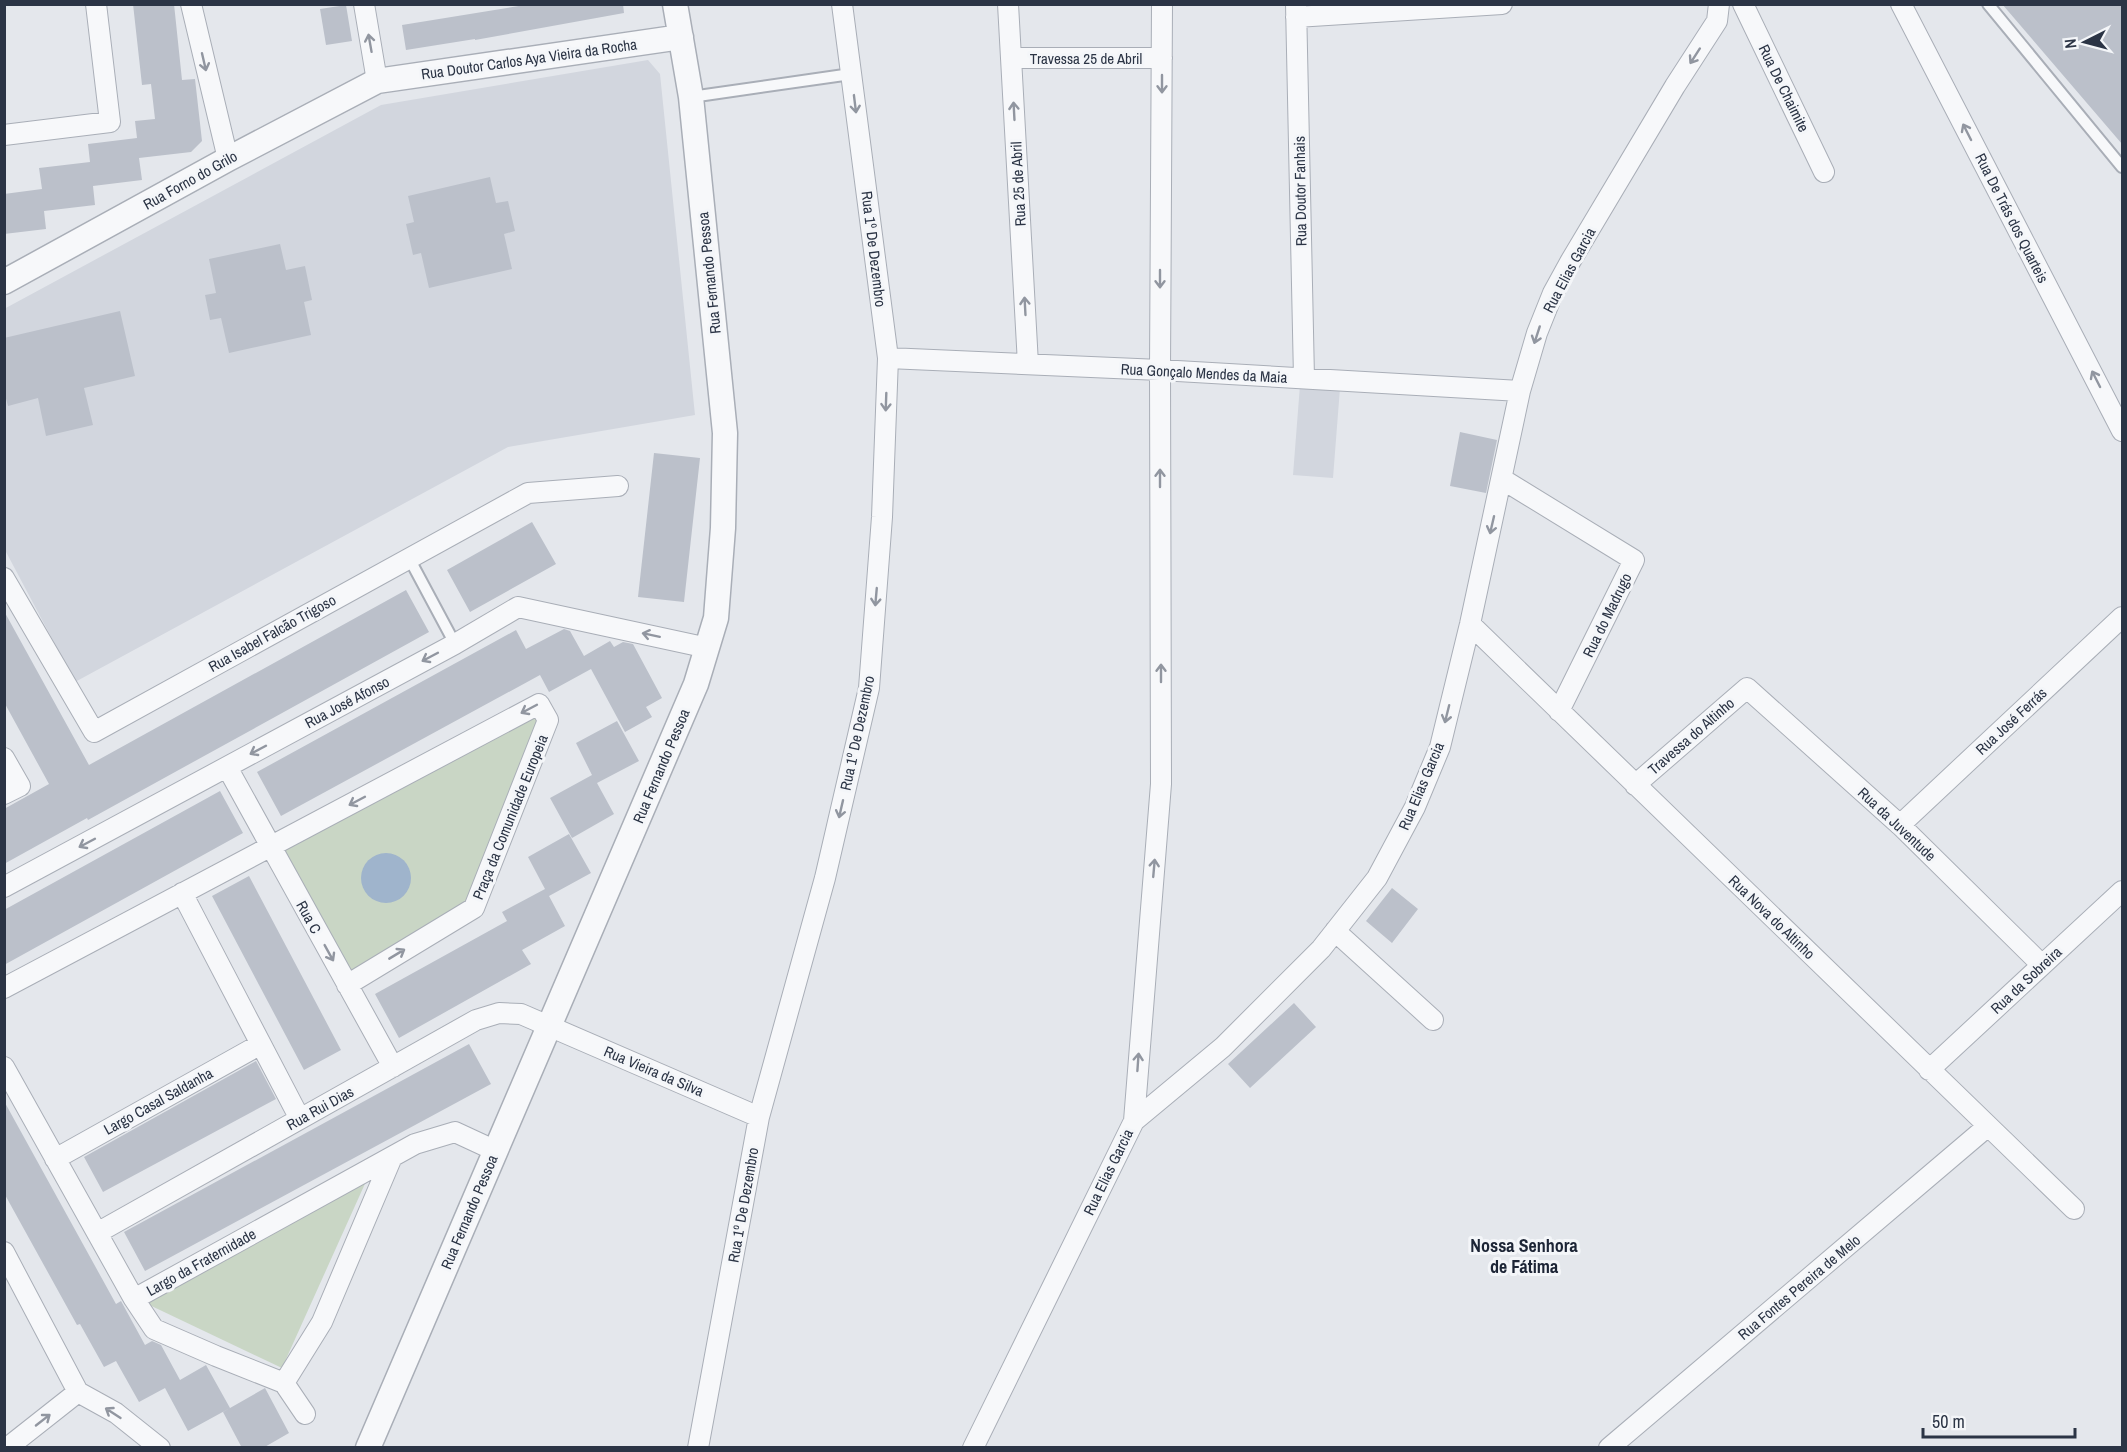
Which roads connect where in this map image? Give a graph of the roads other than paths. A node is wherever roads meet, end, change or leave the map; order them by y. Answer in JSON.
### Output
{"nodes":[{"id":1,"x":96,"y":4,"type":"edge"},
{"id":2,"x":191,"y":4,"type":"edge"},
{"id":3,"x":364,"y":4,"type":"edge"},
{"id":4,"x":675,"y":4,"type":"edge"},
{"id":5,"x":842,"y":4,"type":"edge"},
{"id":6,"x":1008,"y":4,"type":"edge"},
{"id":7,"x":1162,"y":4,"type":"edge"},
{"id":8,"x":1502,"y":4,"type":"edge"},
{"id":9,"x":1719,"y":4,"type":"edge"},
{"id":10,"x":1743,"y":4,"type":"edge"},
{"id":11,"x":1902,"y":4,"type":"edge"},
{"id":12,"x":1988,"y":4,"type":"edge"},
{"id":13,"x":1296,"y":11,"type":"edge"},
{"id":14,"x":681,"y":37,"type":"junction"},
{"id":15,"x":1011,"y":58,"type":"junction"},
{"id":16,"x":1162,"y":58,"type":"junction"},
{"id":17,"x":851,"y":74,"type":"junction"},
{"id":18,"x":377,"y":81,"type":"junction"},
{"id":19,"x":691,"y":97,"type":"junction"},
{"id":20,"x":4,"y":135,"type":"edge"},
{"id":21,"x":228,"y":159,"type":"junction"},
{"id":22,"x":2122,"y":167,"type":"edge"},
{"id":23,"x":1824,"y":172,"type":"dead end"},
{"id":24,"x":4,"y":282,"type":"edge"},
{"id":25,"x":888,"y":358,"type":"junction"},
{"id":26,"x":1028,"y":364,"type":"junction"},
{"id":27,"x":1160,"y":370,"type":"junction"},
{"id":28,"x":1304,"y":378,"type":"junction"},
{"id":29,"x":1520,"y":391,"type":"junction"},
{"id":30,"x":2122,"y":431,"type":"edge"},
{"id":31,"x":1502,"y":479,"type":"junction"},
{"id":32,"x":618,"y":486,"type":"dead end"},
{"id":33,"x":409,"y":558,"type":"junction"},
{"id":34,"x":4,"y":578,"type":"edge"},
{"id":35,"x":2122,"y":617,"type":"edge"},
{"id":36,"x":1470,"y":624,"type":"junction"},
{"id":37,"x":454,"y":644,"type":"junction"},
{"id":38,"x":708,"y":648,"type":"junction"},
{"id":39,"x":1747,"y":688,"type":"joint"},
{"id":40,"x":1559,"y":711,"type":"junction"},
{"id":41,"x":4,"y":758,"type":"edge"},
{"id":42,"x":226,"y":767,"type":"junction"},
{"id":43,"x":1635,"y":785,"type":"junction"},
{"id":44,"x":4,"y":794,"type":"edge"},
{"id":45,"x":1900,"y":825,"type":"junction"},
{"id":46,"x":270,"y":847,"type":"junction"},
{"id":47,"x":4,"y":887,"type":"edge"},
{"id":48,"x":2122,"y":891,"type":"edge"},
{"id":49,"x":182,"y":893,"type":"junction"},
{"id":50,"x":1335,"y":931,"type":"junction"},
{"id":51,"x":2042,"y":965,"type":"junction"},
{"id":52,"x":347,"y":985,"type":"junction"},
{"id":53,"x":4,"y":988,"type":"edge"},
{"id":54,"x":1433,"y":1020,"type":"dead end"},
{"id":55,"x":549,"y":1026,"type":"junction"},
{"id":56,"x":261,"y":1044,"type":"junction"},
{"id":57,"x":4,"y":1067,"type":"edge"},
{"id":58,"x":393,"y":1067,"type":"junction"},
{"id":59,"x":1929,"y":1070,"type":"junction"},
{"id":60,"x":759,"y":1117,"type":"junction"},
{"id":61,"x":300,"y":1119,"type":"junction"},
{"id":62,"x":1134,"y":1121,"type":"junction"},
{"id":63,"x":1988,"y":1126,"type":"junction"},
{"id":64,"x":496,"y":1151,"type":"junction"},
{"id":65,"x":392,"y":1157,"type":"junction"},
{"id":66,"x":55,"y":1159,"type":"junction"},
{"id":67,"x":2074,"y":1209,"type":"dead end"},
{"id":68,"x":97,"y":1233,"type":"junction"},
{"id":69,"x":4,"y":1252,"type":"edge"},
{"id":70,"x":134,"y":1299,"type":"junction"},
{"id":71,"x":284,"y":1383,"type":"junction"},
{"id":72,"x":78,"y":1392,"type":"junction"},
{"id":73,"x":305,"y":1414,"type":"dead end"},
{"id":74,"x":8,"y":1448,"type":"edge"},
{"id":75,"x":160,"y":1448,"type":"edge"},
{"id":76,"x":368,"y":1448,"type":"edge"},
{"id":77,"x":698,"y":1448,"type":"edge"},
{"id":78,"x":973,"y":1448,"type":"edge"},
{"id":79,"x":1609,"y":1448,"type":"edge"}],
"edges":[{"from":1,"to":20,"type":"street"},
{"from":2,"to":21,"type":"street","one_way":true},
{"from":18,"to":3,"type":"street","one_way":true},
{"from":4,"to":14,"type":"street","name":"Rua Fernando Pessoa"},
{"from":5,"to":17,"type":"street","name":"Rua 1º De Dezembro"},
{"from":6,"to":15,"type":"street","name":"Rua 25 de Abril"},
{"from":7,"to":16,"type":"street"},
{"from":8,"to":13,"type":"street"},
{"from":9,"to":29,"type":"street","name":"Rua Elias Garcia","one_way":true},
{"from":10,"to":23,"type":"street","name":"Rua De Chaimite"},
{"from":30,"to":11,"type":"street","name":"Rua De Trás dos Quarteis","one_way":true},
{"from":12,"to":22,"type":"lane"},
{"from":13,"to":28,"type":"street","name":"Rua Doutor Fanhais"},
{"from":14,"to":18,"type":"street","name":"Rua Doutor Carlos Aya Vieira da Rocha"},
{"from":14,"to":19,"type":"street","name":"Rua Fernando Pessoa"},
{"from":15,"to":16,"type":"street","name":"Travessa 25 de Abril"},
{"from":26,"to":15,"type":"street","name":"Rua 25 de Abril","one_way":true},
{"from":16,"to":27,"type":"street","one_way":true},
{"from":17,"to":19,"type":"lane"},
{"from":17,"to":25,"type":"street","name":"Rua 1º De Dezembro","one_way":true},
{"from":18,"to":21,"type":"street","name":"Rua Forno do Grilo"},
{"from":19,"to":38,"type":"street","name":"Rua Fernando Pessoa"},
{"from":21,"to":24,"type":"street","name":"Rua Forno do Grilo"},
{"from":25,"to":26,"type":"street","name":"Rua Gonçalo Mendes da Maia"},
{"from":25,"to":60,"type":"street","name":"Rua 1º De Dezembro","one_way":true},
{"from":26,"to":27,"type":"street","name":"Rua Gonçalo Mendes da Maia"},
{"from":27,"to":28,"type":"street","name":"Rua Gonçalo Mendes da Maia"},
{"from":62,"to":27,"type":"street","one_way":true},
{"from":28,"to":29,"type":"street","name":"Rua Gonçalo Mendes da Maia"},
{"from":29,"to":31,"type":"street","name":"Rua Elias Garcia"},
{"from":31,"to":36,"type":"street","name":"Rua Elias Garcia","one_way":true},
{"from":31,"to":40,"type":"street","name":"Rua do Madrugo"},
{"from":32,"to":33,"type":"street","name":"Rua Isabel Falcão Trigoso"},
{"from":33,"to":34,"type":"street","name":"Rua Isabel Falcão Trigoso"},
{"from":33,"to":37,"type":"lane"},
{"from":35,"to":45,"type":"street","name":"Rua José Ferrás"},
{"from":36,"to":40,"type":"street","name":"Rua Nova do Altinho"},
{"from":36,"to":50,"type":"street","name":"Rua Elias Garcia","one_way":true},
{"from":38,"to":37,"type":"street","name":"Rua José Afonso","one_way":true},
{"from":37,"to":42,"type":"street","name":"Rua José Afonso","one_way":true},
{"from":38,"to":55,"type":"street","name":"Rua Fernando Pessoa"},
{"from":39,"to":43,"type":"street","name":"Travessa do Altinho"},
{"from":39,"to":45,"type":"street","name":"Rua da Juventude"},
{"from":40,"to":43,"type":"street","name":"Rua Nova do Altinho"},
{"from":41,"to":44,"type":"street"},
{"from":42,"to":46,"type":"street","name":"Rua C"},
{"from":42,"to":47,"type":"street","name":"Rua José Afonso","one_way":true},
{"from":43,"to":59,"type":"street","name":"Rua Nova do Altinho"},
{"from":45,"to":51,"type":"street","name":"Rua da Juventude"},
{"from":46,"to":49,"type":"street"},
{"from":46,"to":52,"type":"street","name":"Rua C","one_way":true},
{"from":52,"to":46,"type":"street","name":"Praça da Comunidade Europeia","one_way":true},
{"from":48,"to":51,"type":"street","name":"Rua da Sobreira"},
{"from":49,"to":53,"type":"street"},
{"from":49,"to":56,"type":"street"},
{"from":50,"to":54,"type":"street"},
{"from":50,"to":62,"type":"street","name":"Rua Elias Garcia"},
{"from":51,"to":59,"type":"street","name":"Rua da Sobreira"},
{"from":52,"to":58,"type":"street","name":"Rua C"},
{"from":55,"to":58,"type":"street","name":"Rua Rui Dias"},
{"from":55,"to":60,"type":"street","name":"Rua Vieira da Silva"},
{"from":55,"to":64,"type":"street","name":"Rua Fernando Pessoa"},
{"from":56,"to":61,"type":"street"},
{"from":56,"to":66,"type":"street","name":"Largo Casal Saldanha"},
{"from":57,"to":66,"type":"street"},
{"from":58,"to":61,"type":"street","name":"Rua Rui Dias"},
{"from":59,"to":63,"type":"street","name":"Rua Nova do Altinho"},
{"from":60,"to":77,"type":"street","name":"Rua 1º De Dezembro"},
{"from":61,"to":68,"type":"street","name":"Rua Rui Dias"},
{"from":62,"to":78,"type":"street","name":"Rua Elias Garcia"},
{"from":63,"to":67,"type":"street","name":"Rua Nova do Altinho"},
{"from":63,"to":79,"type":"street","name":"Rua Fontes Pereira de Melo"},
{"from":64,"to":65,"type":"street","name":"Largo da Fraternidade"},
{"from":64,"to":76,"type":"street","name":"Rua Fernando Pessoa"},
{"from":65,"to":70,"type":"street","name":"Largo da Fraternidade"},
{"from":65,"to":71,"type":"street"},
{"from":66,"to":68,"type":"street"},
{"from":68,"to":70,"type":"street"},
{"from":69,"to":72,"type":"street"},
{"from":70,"to":71,"type":"street","name":"Largo da Fraternidade"},
{"from":71,"to":73,"type":"street"},
{"from":74,"to":72,"type":"street","one_way":true},
{"from":75,"to":72,"type":"street","one_way":true}]}
